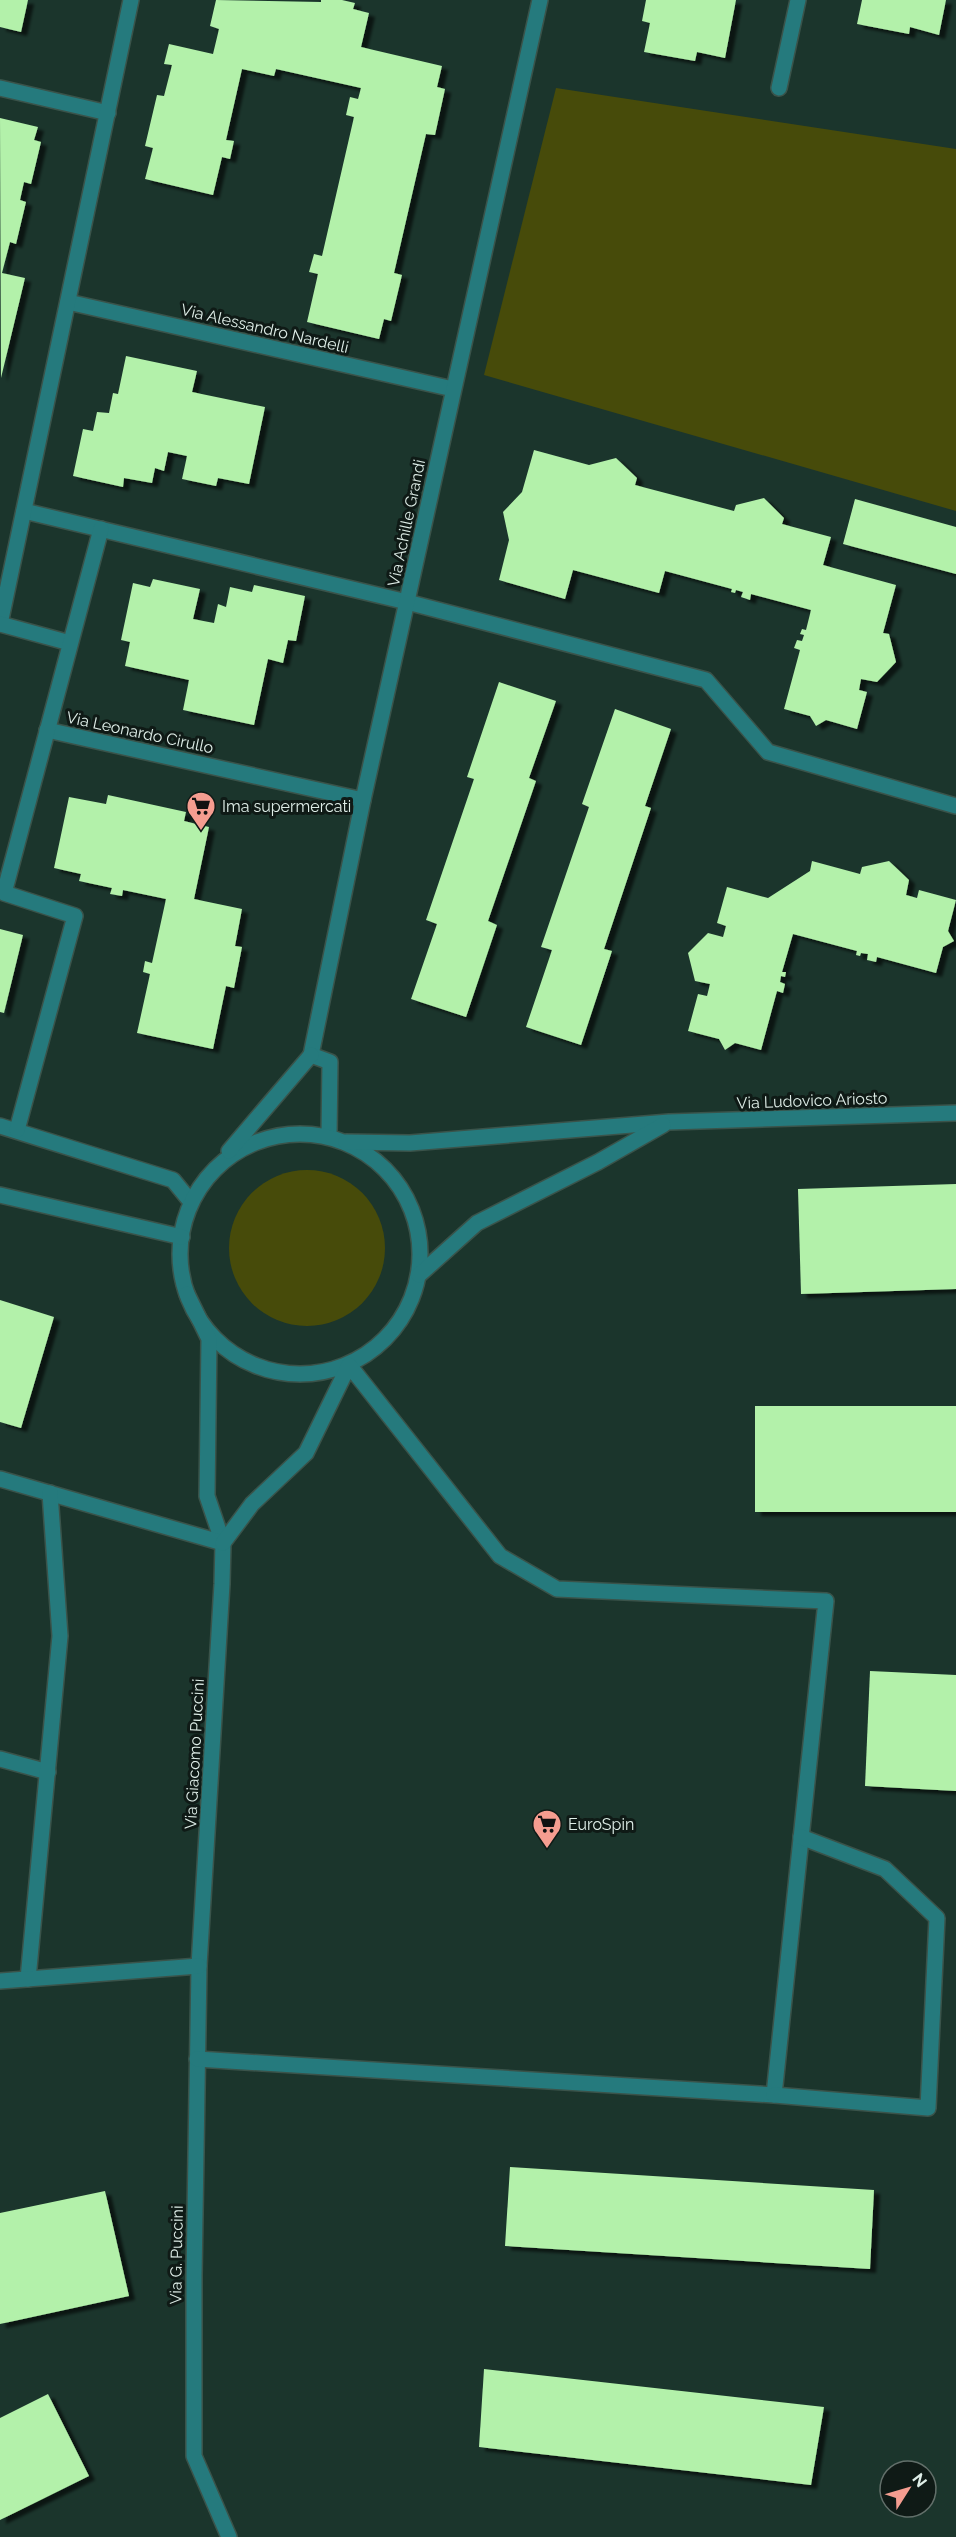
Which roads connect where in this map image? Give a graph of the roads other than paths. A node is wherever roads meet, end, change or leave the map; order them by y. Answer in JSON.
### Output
{"nodes":[{"id":1,"x":132,"y":0,"type":"edge"},
{"id":2,"x":540,"y":0,"type":"edge"},
{"id":3,"x":798,"y":0,"type":"edge"},
{"id":4,"x":0,"y":88,"type":"edge"},
{"id":5,"x":779,"y":88,"type":"dead end"},
{"id":6,"x":108,"y":113,"type":"junction"},
{"id":7,"x":68,"y":302,"type":"junction"},
{"id":8,"x":453,"y":389,"type":"junction"},
{"id":9,"x":24,"y":511,"type":"junction"},
{"id":10,"x":101,"y":529,"type":"junction"},
{"id":11,"x":407,"y":602,"type":"junction"},
{"id":12,"x":0,"y":624,"type":"edge"},
{"id":13,"x":70,"y":643,"type":"junction"},
{"id":14,"x":47,"y":730,"type":"junction"},
{"id":15,"x":363,"y":800,"type":"junction"},
{"id":16,"x":956,"y":806,"type":"edge"},
{"id":17,"x":311,"y":1055,"type":"junction"},
{"id":18,"x":956,"y":1113,"type":"edge"},
{"id":19,"x":669,"y":1122,"type":"junction"},
{"id":20,"x":0,"y":1126,"type":"edge"},
{"id":21,"x":17,"y":1130,"type":"junction"},
{"id":22,"x":329,"y":1136,"type":"junction"},
{"id":23,"x":346,"y":1142,"type":"junction"},
{"id":24,"x":218,"y":1165,"type":"junction"},
{"id":25,"x":0,"y":1195,"type":"edge"},
{"id":26,"x":191,"y":1202,"type":"junction"},
{"id":27,"x":182,"y":1237,"type":"junction"},
{"id":28,"x":420,"y":1275,"type":"junction"},
{"id":29,"x":187,"y":1294,"type":"junction"},
{"id":30,"x":349,"y":1365,"type":"junction"},
{"id":31,"x":0,"y":1479,"type":"edge"},
{"id":32,"x":50,"y":1493,"type":"junction"},
{"id":33,"x":223,"y":1543,"type":"junction"},
{"id":34,"x":0,"y":1759,"type":"edge"},
{"id":35,"x":48,"y":1772,"type":"junction"},
{"id":36,"x":801,"y":1837,"type":"junction"},
{"id":37,"x":199,"y":1966,"type":"junction"},
{"id":38,"x":28,"y":1979,"type":"junction"},
{"id":39,"x":0,"y":1981,"type":"edge"},
{"id":40,"x":198,"y":2059,"type":"junction"},
{"id":41,"x":774,"y":2095,"type":"junction"},
{"id":42,"x":229,"y":2537,"type":"edge"}],
"edges":[{"from":1,"to":6,"type":"street"},
{"from":2,"to":8,"type":"street","name":"Via Achille Grandi"},
{"from":3,"to":5,"type":"street"},
{"from":4,"to":6,"type":"street"},
{"from":6,"to":7,"type":"street"},
{"from":7,"to":8,"type":"street","name":"Via Alessandro Nardelli"},
{"from":7,"to":9,"type":"street"},
{"from":8,"to":11,"type":"street","name":"Via Achille Grandi"},
{"from":9,"to":10,"type":"street"},
{"from":9,"to":12,"type":"street"},
{"from":10,"to":11,"type":"street"},
{"from":10,"to":13,"type":"street"},
{"from":11,"to":15,"type":"street","name":"Via Achille Grandi"},
{"from":11,"to":16,"type":"street"},
{"from":12,"to":13,"type":"street"},
{"from":13,"to":14,"type":"street"},
{"from":14,"to":15,"type":"street","name":"Via Leonardo Cirullo"},
{"from":14,"to":21,"type":"street","name":"Via Leonardo Cirullo"},
{"from":15,"to":17,"type":"street","name":"Via Achille Grandi"},
{"from":17,"to":22,"type":"street"},
{"from":17,"to":24,"type":"street"},
{"from":18,"to":19,"type":"street","name":"Via Ludovico Ariosto"},
{"from":19,"to":23,"type":"street","name":"Via Ludovico Ariosto"},
{"from":19,"to":28,"type":"street"},
{"from":20,"to":21,"type":"street"},
{"from":21,"to":26,"type":"street"},
{"from":22,"to":23,"type":"street"},
{"from":22,"to":24,"type":"street"},
{"from":23,"to":28,"type":"street"},
{"from":24,"to":26,"type":"street"},
{"from":25,"to":27,"type":"street"},
{"from":26,"to":27,"type":"street"},
{"from":27,"to":29,"type":"street"},
{"from":28,"to":30,"type":"street"},
{"from":29,"to":30,"type":"street"},
{"from":29,"to":33,"type":"street","name":"Via Giacomo Puccini"},
{"from":30,"to":33,"type":"street"},
{"from":30,"to":36,"type":"street"},
{"from":31,"to":32,"type":"street"},
{"from":32,"to":33,"type":"street"},
{"from":32,"to":35,"type":"street"},
{"from":33,"to":37,"type":"street","name":"Via Giacomo Puccini"},
{"from":34,"to":35,"type":"street"},
{"from":35,"to":38,"type":"street"},
{"from":36,"to":41,"type":"street"},
{"from":36,"to":41,"type":"street"},
{"from":37,"to":38,"type":"street"},
{"from":37,"to":40,"type":"street","name":"Via G. Puccini"},
{"from":38,"to":39,"type":"street"},
{"from":40,"to":41,"type":"street"},
{"from":40,"to":42,"type":"street","name":"Via G. Puccini"}]}
